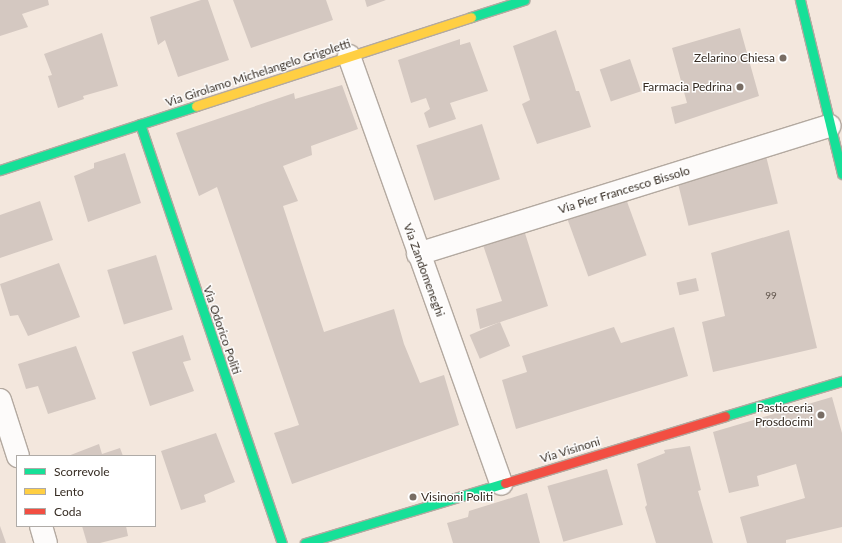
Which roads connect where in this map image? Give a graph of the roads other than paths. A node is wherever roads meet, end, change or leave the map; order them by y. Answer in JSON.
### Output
{"nodes":[{"id":1,"x":524,"y":0,"type":"edge"},
{"id":2,"x":800,"y":0,"type":"edge"},
{"id":3,"x":349,"y":56,"type":"junction"},
{"id":4,"x":140,"y":124,"type":"junction"},
{"id":5,"x":830,"y":126,"type":"junction"},
{"id":6,"x":0,"y":170,"type":"edge"},
{"id":7,"x":842,"y":174,"type":"edge"},
{"id":8,"x":418,"y":254,"type":"junction"},
{"id":9,"x":842,"y":381,"type":"edge"},
{"id":10,"x":0,"y":400,"type":"edge"},
{"id":11,"x":18,"y":455,"type":"edge"},
{"id":12,"x":501,"y":484,"type":"junction"},
{"id":13,"x":41,"y":527,"type":"edge"},
{"id":14,"x":46,"y":543,"type":"edge"},
{"id":15,"x":282,"y":543,"type":"edge"},
{"id":16,"x":305,"y":543,"type":"edge"}],
"edges":[{"from":1,"to":3,"type":"street","name":"Via Girolamo Michelangelo Grigoletti"},
{"from":2,"to":5,"type":"street"},
{"from":3,"to":4,"type":"street","name":"Via Girolamo Michelangelo Grigoletti"},
{"from":3,"to":8,"type":"street","name":"Via Zandomeneghi"},
{"from":4,"to":6,"type":"street","name":"Via Girolamo Michelangelo Grigoletti"},
{"from":4,"to":15,"type":"street","name":"Via Odorico Politi"},
{"from":5,"to":7,"type":"street"},
{"from":5,"to":8,"type":"street","name":"Via Pier Francesco Bissolo"},
{"from":8,"to":12,"type":"street","name":"Via Zandomeneghi"},
{"from":9,"to":12,"type":"street","name":"Via Visinoni"},
{"from":10,"to":11,"type":"street"},
{"from":12,"to":16,"type":"street","name":"Via Visinoni"},
{"from":13,"to":14,"type":"street"}]}
